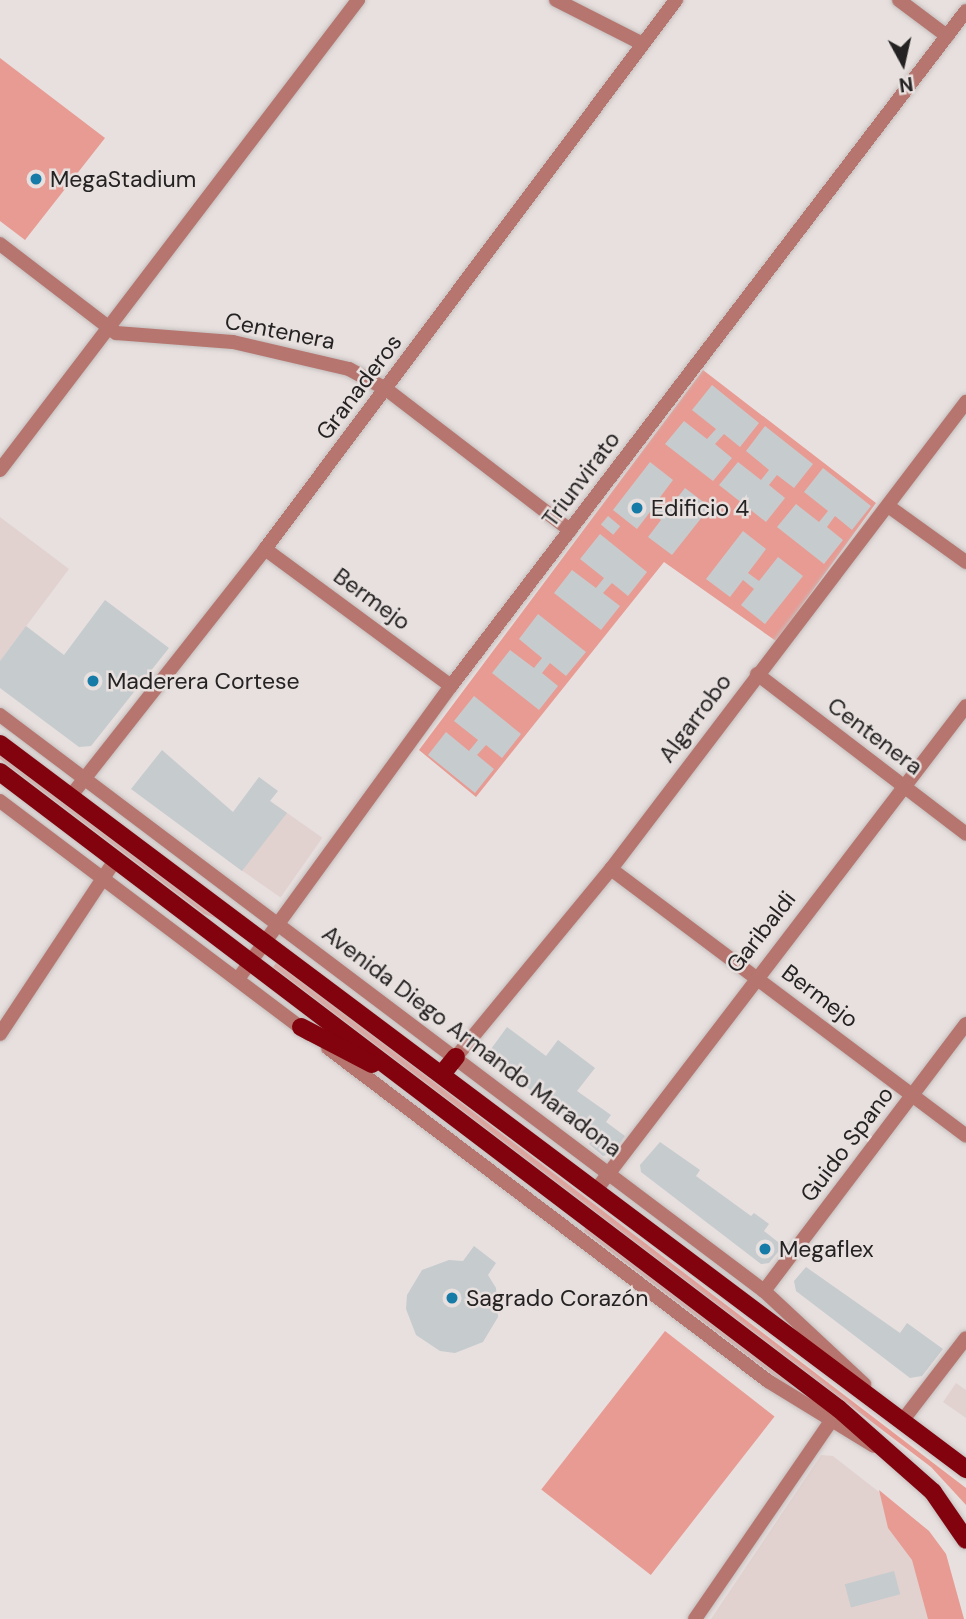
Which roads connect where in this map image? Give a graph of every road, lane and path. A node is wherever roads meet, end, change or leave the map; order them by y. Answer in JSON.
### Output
{"nodes":[{"id":1,"x":358,"y":0,"type":"edge"},
{"id":2,"x":556,"y":0,"type":"edge"},
{"id":3,"x":677,"y":0,"type":"edge"},
{"id":4,"x":899,"y":0,"type":"edge"},
{"id":5,"x":966,"y":11,"type":"edge"},
{"id":6,"x":947,"y":36,"type":"junction"},
{"id":7,"x":643,"y":44,"type":"junction"},
{"id":8,"x":0,"y":244,"type":"edge"},
{"id":9,"x":107,"y":328,"type":"junction"},
{"id":10,"x":386,"y":389,"type":"junction"},
{"id":11,"x":966,"y":402,"type":"edge"},
{"id":12,"x":0,"y":470,"type":"edge"},
{"id":13,"x":888,"y":506,"type":"junction"},
{"id":14,"x":570,"y":530,"type":"junction"},
{"id":15,"x":265,"y":549,"type":"junction"},
{"id":16,"x":966,"y":562,"type":"edge"},
{"id":17,"x":757,"y":674,"type":"junction"},
{"id":18,"x":451,"y":686,"type":"junction"},
{"id":19,"x":966,"y":706,"type":"edge"},
{"id":20,"x":0,"y":715,"type":"edge"},
{"id":21,"x":4,"y":746,"type":"edge"},
{"id":22,"x":0,"y":772,"type":"edge"},
{"id":23,"x":84,"y":778,"type":"junction"},
{"id":24,"x":905,"y":787,"type":"junction"},
{"id":25,"x":70,"y":797,"type":"junction"},
{"id":26,"x":0,"y":801,"type":"edge"},
{"id":27,"x":100,"y":819,"type":"junction"},
{"id":28,"x":966,"y":834,"type":"edge"},
{"id":29,"x":85,"y":838,"type":"junction"},
{"id":30,"x":115,"y":860,"type":"junction"},
{"id":31,"x":611,"y":869,"type":"junction"},
{"id":32,"x":103,"y":877,"type":"junction"},
{"id":33,"x":277,"y":924,"type":"junction"},
{"id":34,"x":264,"y":942,"type":"junction"},
{"id":35,"x":250,"y":962,"type":"junction"},
{"id":36,"x":755,"y":976,"type":"junction"},
{"id":37,"x":238,"y":979,"type":"junction"},
{"id":38,"x":966,"y":1024,"type":"edge"},
{"id":39,"x":301,"y":1027,"type":"junction"},
{"id":40,"x":0,"y":1034,"type":"edge"},
{"id":41,"x":456,"y":1057,"type":"junction"},
{"id":42,"x":442,"y":1074,"type":"junction"},
{"id":43,"x":415,"y":1086,"type":"junction"},
{"id":44,"x":912,"y":1094,"type":"junction"},
{"id":45,"x":966,"y":1136,"type":"edge"},
{"id":46,"x":607,"y":1174,"type":"junction"},
{"id":47,"x":596,"y":1190,"type":"junction"},
{"id":48,"x":764,"y":1291,"type":"junction"},
{"id":49,"x":966,"y":1338,"type":"edge"},
{"id":50,"x":834,"y":1416,"type":"junction"},
{"id":51,"x":903,"y":1420,"type":"junction"},
{"id":52,"x":966,"y":1469,"type":"edge"},
{"id":53,"x":966,"y":1540,"type":"edge"},
{"id":54,"x":695,"y":1619,"type":"edge"}],
"edges":[{"from":1,"to":9,"type":"street"},
{"from":2,"to":7,"type":"street"},
{"from":3,"to":7,"type":"street","name":"Granaderos"},
{"from":4,"to":6,"type":"street"},
{"from":5,"to":6,"type":"street","name":"Triunvirato"},
{"from":6,"to":14,"type":"street","name":"Triunvirato"},
{"from":7,"to":10,"type":"street","name":"Granaderos"},
{"from":8,"to":9,"type":"street","name":"Centenera"},
{"from":9,"to":10,"type":"street","name":"Centenera"},
{"from":9,"to":12,"type":"street"},
{"from":10,"to":14,"type":"street","name":"Centenera"},
{"from":10,"to":15,"type":"street","name":"Granaderos"},
{"from":11,"to":13,"type":"street","name":"Algarrobo"},
{"from":13,"to":16,"type":"street"},
{"from":13,"to":17,"type":"street","name":"Algarrobo"},
{"from":14,"to":18,"type":"street","name":"Triunvirato"},
{"from":15,"to":18,"type":"street","name":"Bermejo"},
{"from":15,"to":23,"type":"street","name":"Granaderos"},
{"from":17,"to":24,"type":"street","name":"Centenera"},
{"from":17,"to":31,"type":"street","name":"Algarrobo"},
{"from":18,"to":33,"type":"street","name":"Triunvirato"},
{"from":19,"to":24,"type":"street","name":"Garibaldi"},
{"from":20,"to":23,"type":"street","name":"Avenida Diego Armando Maradona"},
{"from":21,"to":25,"type":"main road","name":"Avenida Diego Armando Maradona"},
{"from":22,"to":29,"type":"main road"},
{"from":23,"to":25,"type":"street","name":"Granaderos"},
{"from":23,"to":33,"type":"street","name":"Avenida Diego Armando Maradona"},
{"from":24,"to":28,"type":"street","name":"Centenera"},
{"from":24,"to":36,"type":"street","name":"Garibaldi"},
{"from":25,"to":27,"type":"main road","name":"Avenida Diego Armando Maradona"},
{"from":26,"to":32,"type":"street"},
{"from":27,"to":29,"type":"main road"},
{"from":27,"to":34,"type":"main road","name":"Avenida Diego Armando Maradona"},
{"from":29,"to":30,"type":"main road"},
{"from":30,"to":32,"type":"street"},
{"from":30,"to":35,"type":"main road"},
{"from":31,"to":36,"type":"street","name":"Bermejo"},
{"from":31,"to":41,"type":"street","name":"Algarrobo"},
{"from":32,"to":37,"type":"street"},
{"from":32,"to":40,"type":"street"},
{"from":33,"to":34,"type":"street","name":"Triunvirato"},
{"from":33,"to":41,"type":"street","name":"Avenida Diego Armando Maradona"},
{"from":34,"to":35,"type":"street","name":"Triunvirato"},
{"from":34,"to":42,"type":"main road","name":"Avenida Diego Armando Maradona"},
{"from":35,"to":37,"type":"street","name":"Triunvirato"},
{"from":35,"to":43,"type":"main road"},
{"from":36,"to":44,"type":"street","name":"Bermejo"},
{"from":36,"to":46,"type":"street","name":"Garibaldi"},
{"from":37,"to":39,"type":"street"},
{"from":38,"to":44,"type":"street","name":"Guido Spano"},
{"from":39,"to":43,"type":"main road"},
{"from":39,"to":50,"type":"street"},
{"from":41,"to":42,"type":"main road"},
{"from":41,"to":46,"type":"street","name":"Avenida Diego Armando Maradona"},
{"from":42,"to":47,"type":"main road","name":"Avenida Diego Armando Maradona"},
{"from":43,"to":50,"type":"main road"},
{"from":44,"to":45,"type":"street","name":"Bermejo"},
{"from":44,"to":48,"type":"street","name":"Guido Spano"},
{"from":46,"to":47,"type":"street","name":"Garibaldi"},
{"from":46,"to":48,"type":"street","name":"Avenida Diego Armando Maradona"},
{"from":47,"to":51,"type":"main road","name":"Avenida Diego Armando Maradona"},
{"from":48,"to":51,"type":"street","name":"Avenida Diego Armando Maradona"},
{"from":49,"to":51,"type":"street"},
{"from":50,"to":53,"type":"main road"},
{"from":50,"to":54,"type":"street"},
{"from":51,"to":52,"type":"main road","name":"Avenida Diego Armando Maradona"}]}
